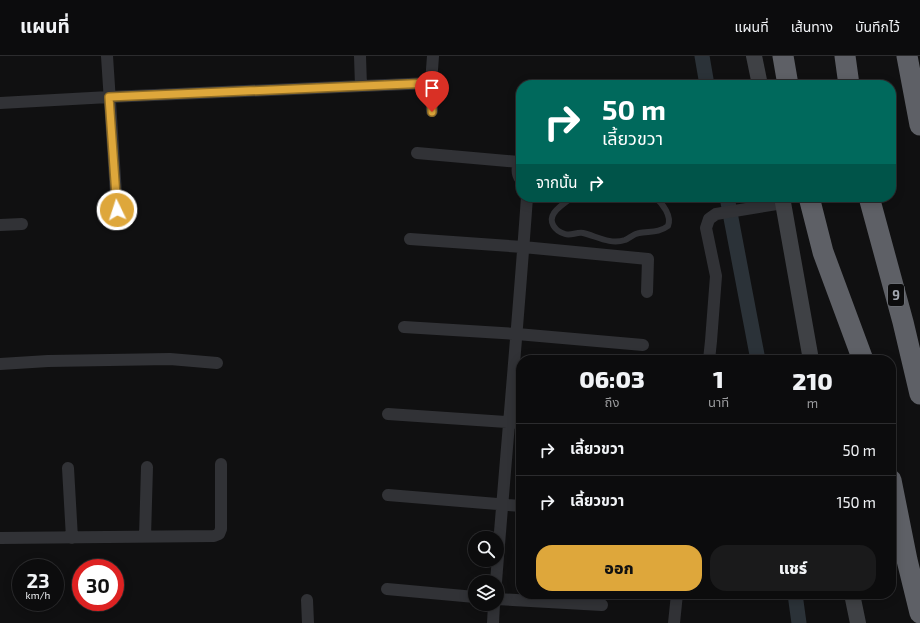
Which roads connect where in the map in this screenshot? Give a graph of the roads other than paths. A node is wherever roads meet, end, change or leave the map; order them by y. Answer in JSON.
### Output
{"nodes":[{"id":1,"x":107,"y":56,"type":"edge"},
{"id":2,"x":360,"y":56,"type":"edge"},
{"id":3,"x":433,"y":56,"type":"edge"},
{"id":4,"x":754,"y":56,"type":"edge"},
{"id":5,"x":783,"y":56,"type":"edge"},
{"id":6,"x":845,"y":56,"type":"edge"},
{"id":7,"x":907,"y":56,"type":"edge"},
{"id":8,"x":759,"y":80,"type":"edge"},
{"id":9,"x":787,"y":80,"type":"edge"},
{"id":10,"x":848,"y":80,"type":"edge"},
{"id":11,"x":431,"y":83,"type":"junction"},
{"id":12,"x":361,"y":86,"type":"junction"},
{"id":13,"x":109,"y":97,"type":"junction"},
{"id":14,"x":0,"y":103,"type":"edge"},
{"id":15,"x":432,"y":112,"type":"dead end"},
{"id":16,"x":920,"y":125,"type":"edge"},
{"id":17,"x":417,"y":154,"type":"dead end"},
{"id":18,"x":516,"y":161,"type":"edge"},
{"id":19,"x":527,"y":202,"type":"edge"},
{"id":20,"x":567,"y":202,"type":"edge"},
{"id":21,"x":660,"y":202,"type":"edge"},
{"id":22,"x":774,"y":202,"type":"edge"},
{"id":23,"x":782,"y":202,"type":"edge"},
{"id":24,"x":810,"y":202,"type":"edge"},
{"id":25,"x":871,"y":202,"type":"edge"},
{"id":26,"x":117,"y":210,"type":"dead end"},
{"id":27,"x":22,"y":224,"type":"dead end"},
{"id":28,"x":0,"y":225,"type":"edge"},
{"id":29,"x":410,"y":239,"type":"dead end"},
{"id":30,"x":523,"y":247,"type":"junction"},
{"id":31,"x":647,"y":292,"type":"dead end"},
{"id":32,"x":404,"y":327,"type":"dead end"},
{"id":33,"x":518,"y":334,"type":"junction"},
{"id":34,"x":643,"y":345,"type":"dead end"},
{"id":35,"x":710,"y":355,"type":"edge"},
{"id":36,"x":810,"y":355,"type":"edge"},
{"id":37,"x":861,"y":355,"type":"edge"},
{"id":38,"x":217,"y":363,"type":"dead end"},
{"id":39,"x":0,"y":364,"type":"edge"},
{"id":40,"x":920,"y":394,"type":"edge"},
{"id":41,"x":388,"y":414,"type":"dead end"},
{"id":42,"x":509,"y":422,"type":"junction"},
{"id":43,"x":516,"y":423,"type":"edge"},
{"id":44,"x":221,"y":464,"type":"dead end"},
{"id":45,"x":147,"y":467,"type":"dead end"},
{"id":46,"x":68,"y":468,"type":"dead end"},
{"id":47,"x":388,"y":495,"type":"dead end"},
{"id":48,"x":502,"y":505,"type":"junction"},
{"id":49,"x":896,"y":505,"type":"edge"},
{"id":50,"x":516,"y":506,"type":"edge"},
{"id":51,"x":145,"y":537,"type":"junction"},
{"id":52,"x":0,"y":538,"type":"edge"},
{"id":53,"x":72,"y":538,"type":"junction"},
{"id":54,"x":497,"y":575,"type":"edge"},
{"id":55,"x":387,"y":588,"type":"dead end"},
{"id":56,"x":468,"y":596,"type":"edge"},
{"id":57,"x":504,"y":599,"type":"edge"},
{"id":58,"x":676,"y":599,"type":"edge"},
{"id":59,"x":853,"y":599,"type":"edge"},
{"id":60,"x":307,"y":600,"type":"dead end"},
{"id":61,"x":602,"y":605,"type":"dead end"},
{"id":62,"x":494,"y":611,"type":"edge"},
{"id":63,"x":920,"y":614,"type":"edge"},
{"id":64,"x":308,"y":623,"type":"edge"},
{"id":65,"x":493,"y":623,"type":"edge"},
{"id":66,"x":674,"y":623,"type":"edge"},
{"id":67,"x":858,"y":623,"type":"edge"}],
"edges":[{"from":1,"to":13,"type":"street"},
{"from":2,"to":12,"type":"street"},
{"from":3,"to":11,"type":"street"},
{"from":4,"to":8,"type":"main road"},
{"from":5,"to":9,"type":"highway"},
{"from":6,"to":10,"type":"highway"},
{"from":7,"to":16,"type":"highway"},
{"from":11,"to":12,"type":"street"},
{"from":11,"to":15,"type":"street"},
{"from":12,"to":13,"type":"street"},
{"from":13,"to":14,"type":"street"},
{"from":13,"to":26,"type":"street"},
{"from":17,"to":18,"type":"street"},
{"from":19,"to":30,"type":"street"},
{"from":20,"to":21,"type":"lane"},
{"from":22,"to":35,"type":"street"},
{"from":23,"to":36,"type":"main road"},
{"from":24,"to":37,"type":"highway"},
{"from":25,"to":40,"type":"highway","number":"9"},
{"from":27,"to":28,"type":"street"},
{"from":29,"to":30,"type":"street"},
{"from":30,"to":31,"type":"street"},
{"from":30,"to":33,"type":"street"},
{"from":32,"to":33,"type":"street"},
{"from":33,"to":34,"type":"street"},
{"from":33,"to":42,"type":"street"},
{"from":38,"to":39,"type":"street"},
{"from":41,"to":42,"type":"street"},
{"from":42,"to":43,"type":"street"},
{"from":42,"to":48,"type":"street"},
{"from":44,"to":51,"type":"street"},
{"from":45,"to":51,"type":"street"},
{"from":46,"to":53,"type":"street"},
{"from":47,"to":48,"type":"street"},
{"from":48,"to":50,"type":"street"},
{"from":48,"to":54,"type":"street"},
{"from":49,"to":63,"type":"highway"},
{"from":51,"to":53,"type":"street"},
{"from":52,"to":53,"type":"street"},
{"from":55,"to":56,"type":"street"},
{"from":57,"to":61,"type":"street"},
{"from":58,"to":66,"type":"street"},
{"from":59,"to":67,"type":"main road"},
{"from":60,"to":64,"type":"street"},
{"from":62,"to":65,"type":"street"}]}
